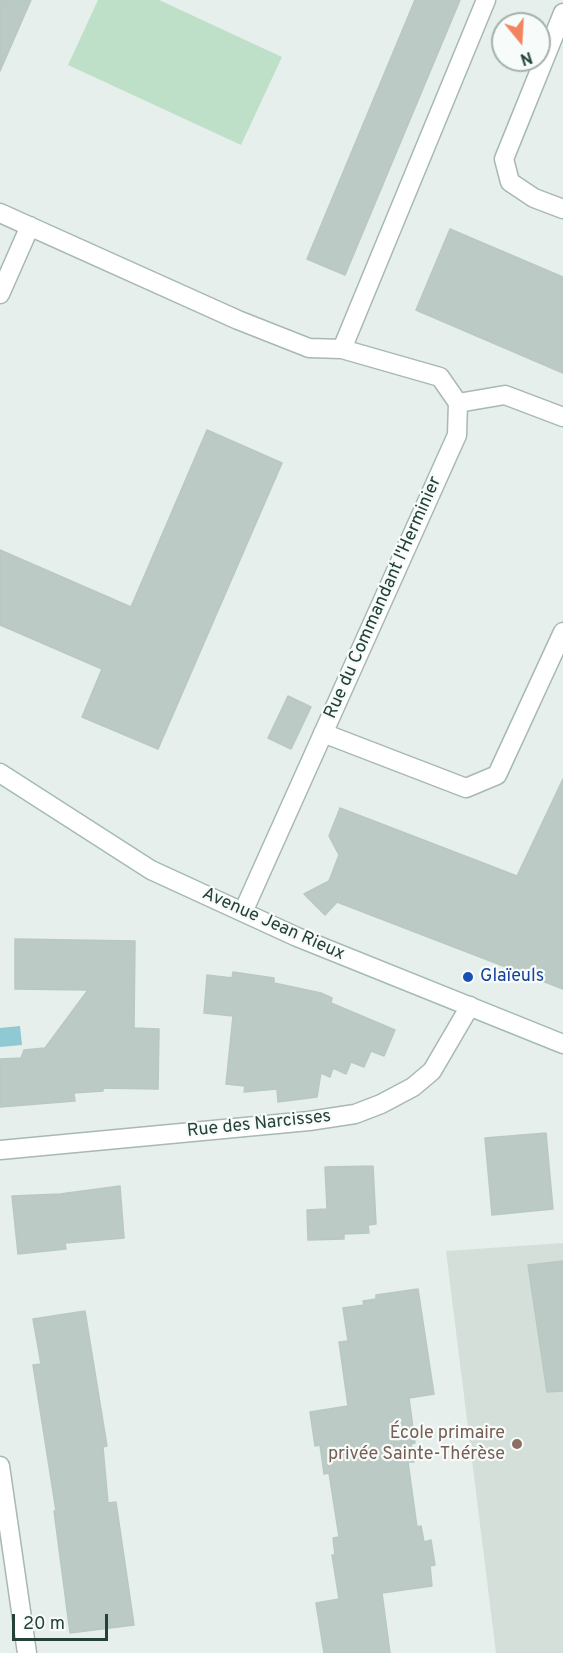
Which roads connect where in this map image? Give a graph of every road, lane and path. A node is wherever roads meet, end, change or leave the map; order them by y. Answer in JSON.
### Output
{"nodes":[{"id":1,"x":486,"y":0,"type":"edge"},
{"id":2,"x":563,"y":13,"type":"edge"},
{"id":3,"x":563,"y":209,"type":"edge"},
{"id":4,"x":0,"y":213,"type":"edge"},
{"id":5,"x":30,"y":226,"type":"junction"},
{"id":6,"x":0,"y":294,"type":"edge"},
{"id":7,"x":342,"y":349,"type":"junction"},
{"id":8,"x":458,"y":403,"type":"junction"},
{"id":9,"x":563,"y":417,"type":"edge"},
{"id":10,"x":563,"y":632,"type":"edge"},
{"id":11,"x":323,"y":733,"type":"junction"},
{"id":12,"x":0,"y":773,"type":"edge"},
{"id":13,"x":243,"y":912,"type":"junction"},
{"id":14,"x":470,"y":1006,"type":"junction"},
{"id":15,"x":563,"y":1044,"type":"edge"},
{"id":16,"x":0,"y":1150,"type":"edge"},
{"id":17,"x":0,"y":1466,"type":"edge"},
{"id":18,"x":27,"y":1653,"type":"edge"}],
"edges":[{"from":1,"to":7,"type":"street"},
{"from":2,"to":3,"type":"street"},
{"from":4,"to":5,"type":"street"},
{"from":5,"to":6,"type":"street"},
{"from":5,"to":7,"type":"street"},
{"from":7,"to":8,"type":"street"},
{"from":8,"to":9,"type":"street"},
{"from":8,"to":11,"type":"street","name":"Rue du Commandant l'Herminier"},
{"from":10,"to":11,"type":"street"},
{"from":11,"to":13,"type":"street","name":"Rue du Commandant l'Herminier"},
{"from":12,"to":13,"type":"street","name":"Avenue Jean Rieux"},
{"from":13,"to":14,"type":"street","name":"Avenue Jean Rieux"},
{"from":14,"to":15,"type":"street","name":"Avenue Jean Rieux"},
{"from":14,"to":16,"type":"street","name":"Rue des Narcisses"},
{"from":17,"to":18,"type":"street"}]}
